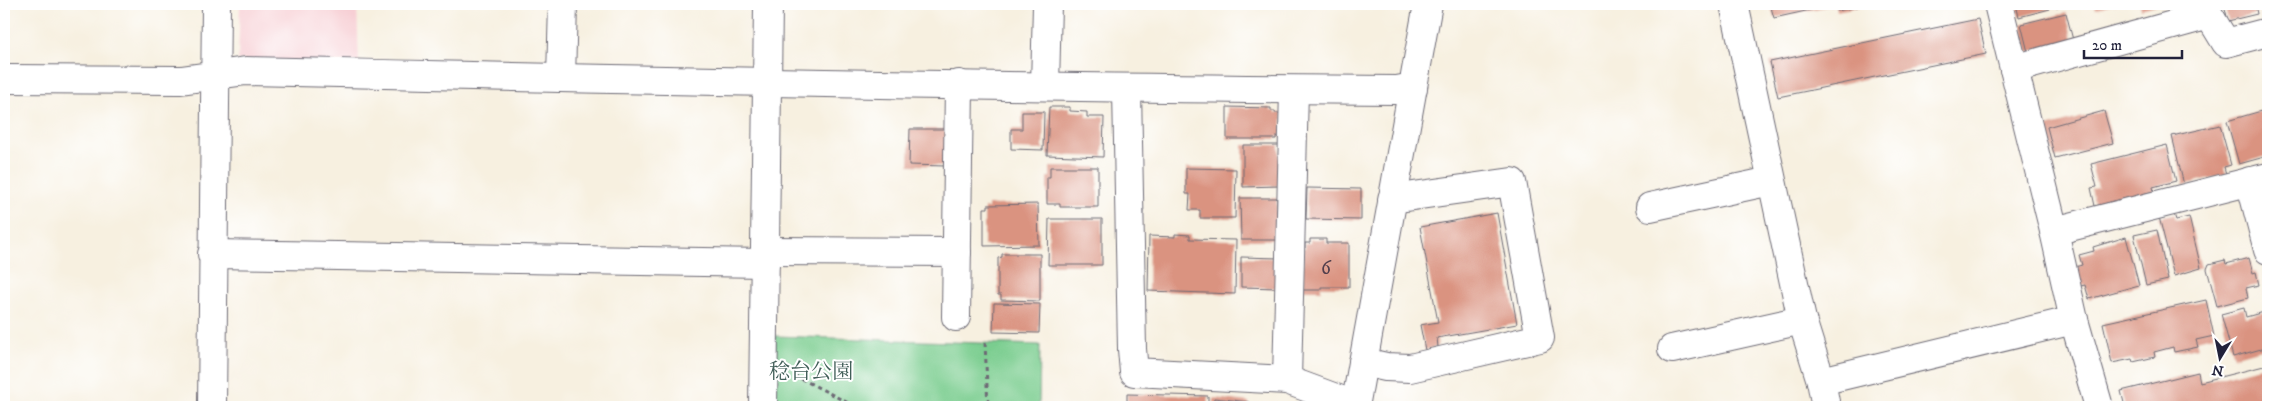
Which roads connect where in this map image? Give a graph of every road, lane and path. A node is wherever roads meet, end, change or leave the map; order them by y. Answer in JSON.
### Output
{"nodes":[{"id":1,"x":216,"y":4,"type":"edge"},
{"id":2,"x":563,"y":4,"type":"edge"},
{"id":3,"x":768,"y":4,"type":"edge"},
{"id":4,"x":1047,"y":4,"type":"edge"},
{"id":5,"x":1428,"y":4,"type":"edge"},
{"id":6,"x":1734,"y":4,"type":"edge"},
{"id":7,"x":1998,"y":4,"type":"edge"},
{"id":8,"x":2268,"y":32,"type":"edge"},
{"id":9,"x":2014,"y":69,"type":"junction"},
{"id":10,"x":215,"y":76,"type":"junction"},
{"id":11,"x":4,"y":78,"type":"edge"},
{"id":12,"x":561,"y":78,"type":"junction"},
{"id":13,"x":767,"y":82,"type":"junction"},
{"id":14,"x":959,"y":84,"type":"junction"},
{"id":15,"x":1045,"y":86,"type":"junction"},
{"id":16,"x":1413,"y":87,"type":"junction"},
{"id":17,"x":1127,"y":90,"type":"junction"},
{"id":18,"x":1294,"y":90,"type":"junction"},
{"id":19,"x":2259,"y":179,"type":"edge"},
{"id":20,"x":1771,"y":181,"type":"junction"},
{"id":21,"x":1392,"y":198,"type":"junction"},
{"id":22,"x":1650,"y":206,"type":"dead end"},
{"id":23,"x":2054,"y":231,"type":"junction"},
{"id":24,"x":2268,"y":250,"type":"edge"},
{"id":25,"x":957,"y":252,"type":"junction"},
{"id":26,"x":212,"y":254,"type":"junction"},
{"id":27,"x":765,"y":257,"type":"junction"},
{"id":28,"x":956,"y":317,"type":"dead end"},
{"id":29,"x":1802,"y":320,"type":"junction"},
{"id":30,"x":2074,"y":320,"type":"junction"},
{"id":31,"x":986,"y":343,"type":"dead end"},
{"id":32,"x":1672,"y":349,"type":"dead end"},
{"id":33,"x":764,"y":359,"type":"junction"},
{"id":34,"x":1363,"y":362,"type":"junction"},
{"id":35,"x":1287,"y":380,"type":"junction"},
{"id":36,"x":1820,"y":381,"type":"junction"},
{"id":37,"x":1356,"y":405,"type":"edge"},
{"id":38,"x":212,"y":407,"type":"edge"},
{"id":39,"x":763,"y":407,"type":"edge"},
{"id":40,"x":856,"y":407,"type":"edge"},
{"id":41,"x":988,"y":407,"type":"edge"},
{"id":42,"x":1826,"y":407,"type":"edge"},
{"id":43,"x":2099,"y":407,"type":"edge"}],
"edges":[{"from":1,"to":10,"type":"street"},
{"from":2,"to":12,"type":"street"},
{"from":3,"to":13,"type":"street"},
{"from":4,"to":15,"type":"street"},
{"from":5,"to":16,"type":"street"},
{"from":6,"to":20,"type":"street"},
{"from":7,"to":9,"type":"street"},
{"from":8,"to":9,"type":"street"},
{"from":9,"to":23,"type":"street"},
{"from":10,"to":11,"type":"street"},
{"from":10,"to":12,"type":"street"},
{"from":10,"to":26,"type":"street"},
{"from":12,"to":13,"type":"street"},
{"from":13,"to":14,"type":"street"},
{"from":13,"to":27,"type":"street"},
{"from":14,"to":15,"type":"street"},
{"from":14,"to":25,"type":"street"},
{"from":15,"to":17,"type":"street"},
{"from":16,"to":18,"type":"street"},
{"from":16,"to":21,"type":"street"},
{"from":17,"to":18,"type":"street"},
{"from":17,"to":35,"type":"street"},
{"from":18,"to":35,"type":"street"},
{"from":19,"to":23,"type":"street"},
{"from":19,"to":24,"type":"street"},
{"from":20,"to":22,"type":"street"},
{"from":20,"to":29,"type":"street"},
{"from":21,"to":34,"type":"street"},
{"from":21,"to":34,"type":"street"},
{"from":23,"to":30,"type":"street"},
{"from":25,"to":27,"type":"street"},
{"from":25,"to":28,"type":"street"},
{"from":26,"to":27,"type":"street"},
{"from":26,"to":38,"type":"street"},
{"from":27,"to":33,"type":"street"},
{"from":29,"to":32,"type":"street"},
{"from":29,"to":36,"type":"street"},
{"from":30,"to":36,"type":"street"},
{"from":30,"to":43,"type":"street"},
{"from":31,"to":41,"type":"path"},
{"from":33,"to":39,"type":"street"},
{"from":33,"to":40,"type":"path"},
{"from":34,"to":37,"type":"street"},
{"from":35,"to":37,"type":"street"},
{"from":36,"to":42,"type":"street"}]}
